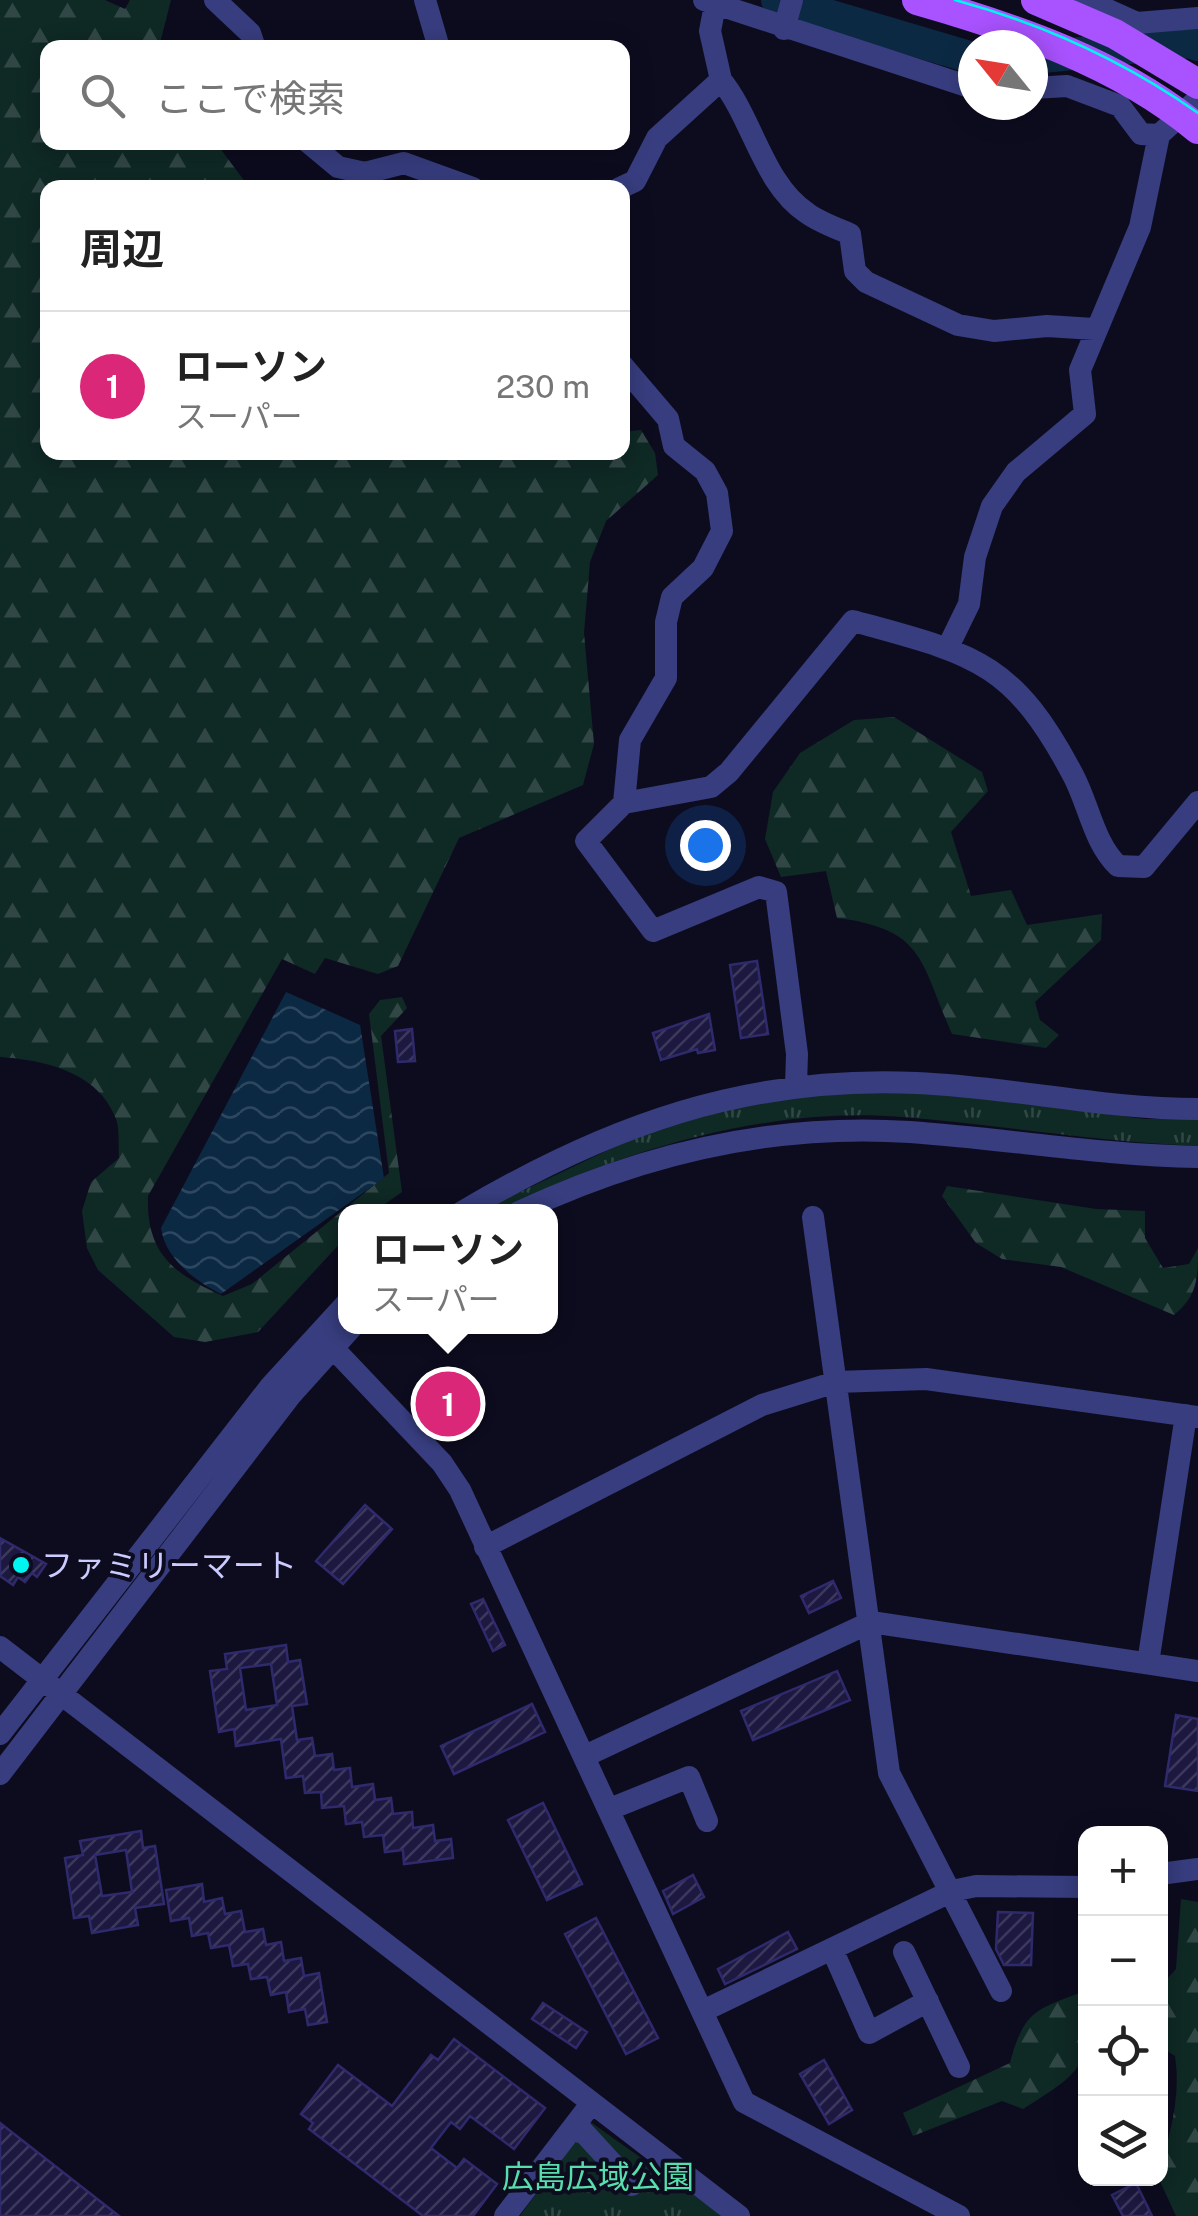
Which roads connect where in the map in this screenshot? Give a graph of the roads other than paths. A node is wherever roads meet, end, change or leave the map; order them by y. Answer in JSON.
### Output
{"nodes":[{"id":1,"x":215,"y":0,"type":"edge"},
{"id":2,"x":425,"y":0,"type":"edge"},
{"id":3,"x":792,"y":0,"type":"edge"},
{"id":4,"x":918,"y":0,"type":"edge"},
{"id":5,"x":1036,"y":0,"type":"edge"},
{"id":6,"x":1086,"y":0,"type":"edge"},
{"id":7,"x":709,"y":3,"type":"edge"},
{"id":8,"x":1198,"y":18,"type":"edge"},
{"id":9,"x":784,"y":27,"type":"junction"},
{"id":10,"x":251,"y":40,"type":"edge"},
{"id":11,"x":436,"y":40,"type":"edge"},
{"id":12,"x":721,"y":80,"type":"junction"},
{"id":13,"x":958,"y":83,"type":"edge"},
{"id":14,"x":1198,"y":84,"type":"edge"},
{"id":15,"x":1048,"y":87,"type":"edge"},
{"id":16,"x":1183,"y":119,"type":"edge"},
{"id":17,"x":318,"y":150,"type":"edge"},
{"id":18,"x":408,"y":153,"type":"edge"},
{"id":19,"x":458,"y":180,"type":"edge"},
{"id":20,"x":630,"y":183,"type":"edge"},
{"id":21,"x":1094,"y":330,"type":"junction"},
{"id":22,"x":630,"y":374,"type":"edge"},
{"id":23,"x":948,"y":648,"type":"junction"},
{"id":24,"x":1198,"y":802,"type":"edge"},
{"id":25,"x":624,"y":803,"type":"junction"},
{"id":26,"x":796,"y":1086,"type":"junction"},
{"id":27,"x":1198,"y":1109,"type":"edge"},
{"id":28,"x":1198,"y":1158,"type":"edge"},
{"id":29,"x":476,"y":1204,"type":"edge"},
{"id":30,"x":536,"y":1204,"type":"edge"},
{"id":31,"x":812,"y":1217,"type":"dead end"},
{"id":32,"x":338,"y":1313,"type":"edge"},
{"id":33,"x":345,"y":1334,"type":"edge"},
{"id":34,"x":332,"y":1348,"type":"junction"},
{"id":35,"x":836,"y":1382,"type":"junction"},
{"id":36,"x":1192,"y":1416,"type":"edge"},
{"id":37,"x":485,"y":1547,"type":"junction"},
{"id":38,"x":872,"y":1622,"type":"junction"},
{"id":39,"x":0,"y":1647,"type":"edge"},
{"id":40,"x":1148,"y":1663,"type":"junction"},
{"id":41,"x":1198,"y":1670,"type":"edge"},
{"id":42,"x":43,"y":1678,"type":"junction"},
{"id":43,"x":62,"y":1692,"type":"junction"},
{"id":44,"x":0,"y":1734,"type":"edge"},
{"id":45,"x":585,"y":1756,"type":"junction"},
{"id":46,"x":0,"y":1774,"type":"edge"},
{"id":47,"x":610,"y":1809,"type":"junction"},
{"id":48,"x":707,"y":1820,"type":"dead end"},
{"id":49,"x":1198,"y":1870,"type":"edge"},
{"id":50,"x":1168,"y":1873,"type":"edge"},
{"id":51,"x":1078,"y":1887,"type":"edge"},
{"id":52,"x":952,"y":1892,"type":"junction"},
{"id":53,"x":832,"y":1949,"type":"junction"},
{"id":54,"x":904,"y":1952,"type":"dead end"},
{"id":55,"x":1000,"y":1990,"type":"dead end"},
{"id":56,"x":928,"y":2001,"type":"junction"},
{"id":57,"x":703,"y":2012,"type":"junction"},
{"id":58,"x":959,"y":2067,"type":"dead end"},
{"id":59,"x":590,"y":2104,"type":"junction"},
{"id":60,"x":576,"y":2124,"type":"junction"},
{"id":61,"x":632,"y":2185,"type":"dead end"},
{"id":62,"x":504,"y":2216,"type":"edge"},
{"id":63,"x":739,"y":2216,"type":"edge"},
{"id":64,"x":958,"y":2216,"type":"edge"}],
"edges":[{"from":1,"to":10,"type":"street"},
{"from":2,"to":11,"type":"street"},
{"from":3,"to":9,"type":"street"},
{"from":4,"to":16,"type":"main road"},
{"from":5,"to":14,"type":"main road"},
{"from":6,"to":8,"type":"street"},
{"from":7,"to":9,"type":"street"},
{"from":7,"to":12,"type":"street"},
{"from":9,"to":13,"type":"street"},
{"from":12,"to":20,"type":"street"},
{"from":12,"to":21,"type":"street"},
{"from":15,"to":16,"type":"street"},
{"from":16,"to":21,"type":"street"},
{"from":17,"to":18,"type":"street"},
{"from":18,"to":19,"type":"street"},
{"from":21,"to":23,"type":"street"},
{"from":22,"to":25,"type":"street"},
{"from":23,"to":24,"type":"street"},
{"from":23,"to":25,"type":"street"},
{"from":25,"to":26,"type":"street"},
{"from":26,"to":27,"type":"street"},
{"from":26,"to":29,"type":"street"},
{"from":28,"to":30,"type":"street"},
{"from":31,"to":35,"type":"street"},
{"from":32,"to":42,"type":"street"},
{"from":33,"to":34,"type":"street"},
{"from":34,"to":37,"type":"street"},
{"from":34,"to":43,"type":"street"},
{"from":35,"to":36,"type":"street"},
{"from":35,"to":37,"type":"street"},
{"from":35,"to":38,"type":"street"},
{"from":36,"to":40,"type":"street"},
{"from":37,"to":45,"type":"street"},
{"from":38,"to":40,"type":"street"},
{"from":38,"to":45,"type":"street"},
{"from":38,"to":52,"type":"street"},
{"from":39,"to":42,"type":"street"},
{"from":40,"to":41,"type":"street"},
{"from":42,"to":43,"type":"street"},
{"from":42,"to":44,"type":"street"},
{"from":43,"to":46,"type":"street"},
{"from":43,"to":59,"type":"street"},
{"from":45,"to":47,"type":"street"},
{"from":47,"to":48,"type":"street"},
{"from":47,"to":57,"type":"street"},
{"from":49,"to":50,"type":"street"},
{"from":51,"to":52,"type":"street"},
{"from":52,"to":53,"type":"street"},
{"from":52,"to":55,"type":"street"},
{"from":53,"to":56,"type":"street"},
{"from":53,"to":57,"type":"street"},
{"from":54,"to":56,"type":"street"},
{"from":56,"to":58,"type":"street"},
{"from":57,"to":64,"type":"street"},
{"from":59,"to":60,"type":"street"},
{"from":59,"to":63,"type":"street"},
{"from":60,"to":61,"type":"street"},
{"from":60,"to":62,"type":"street"}]}
